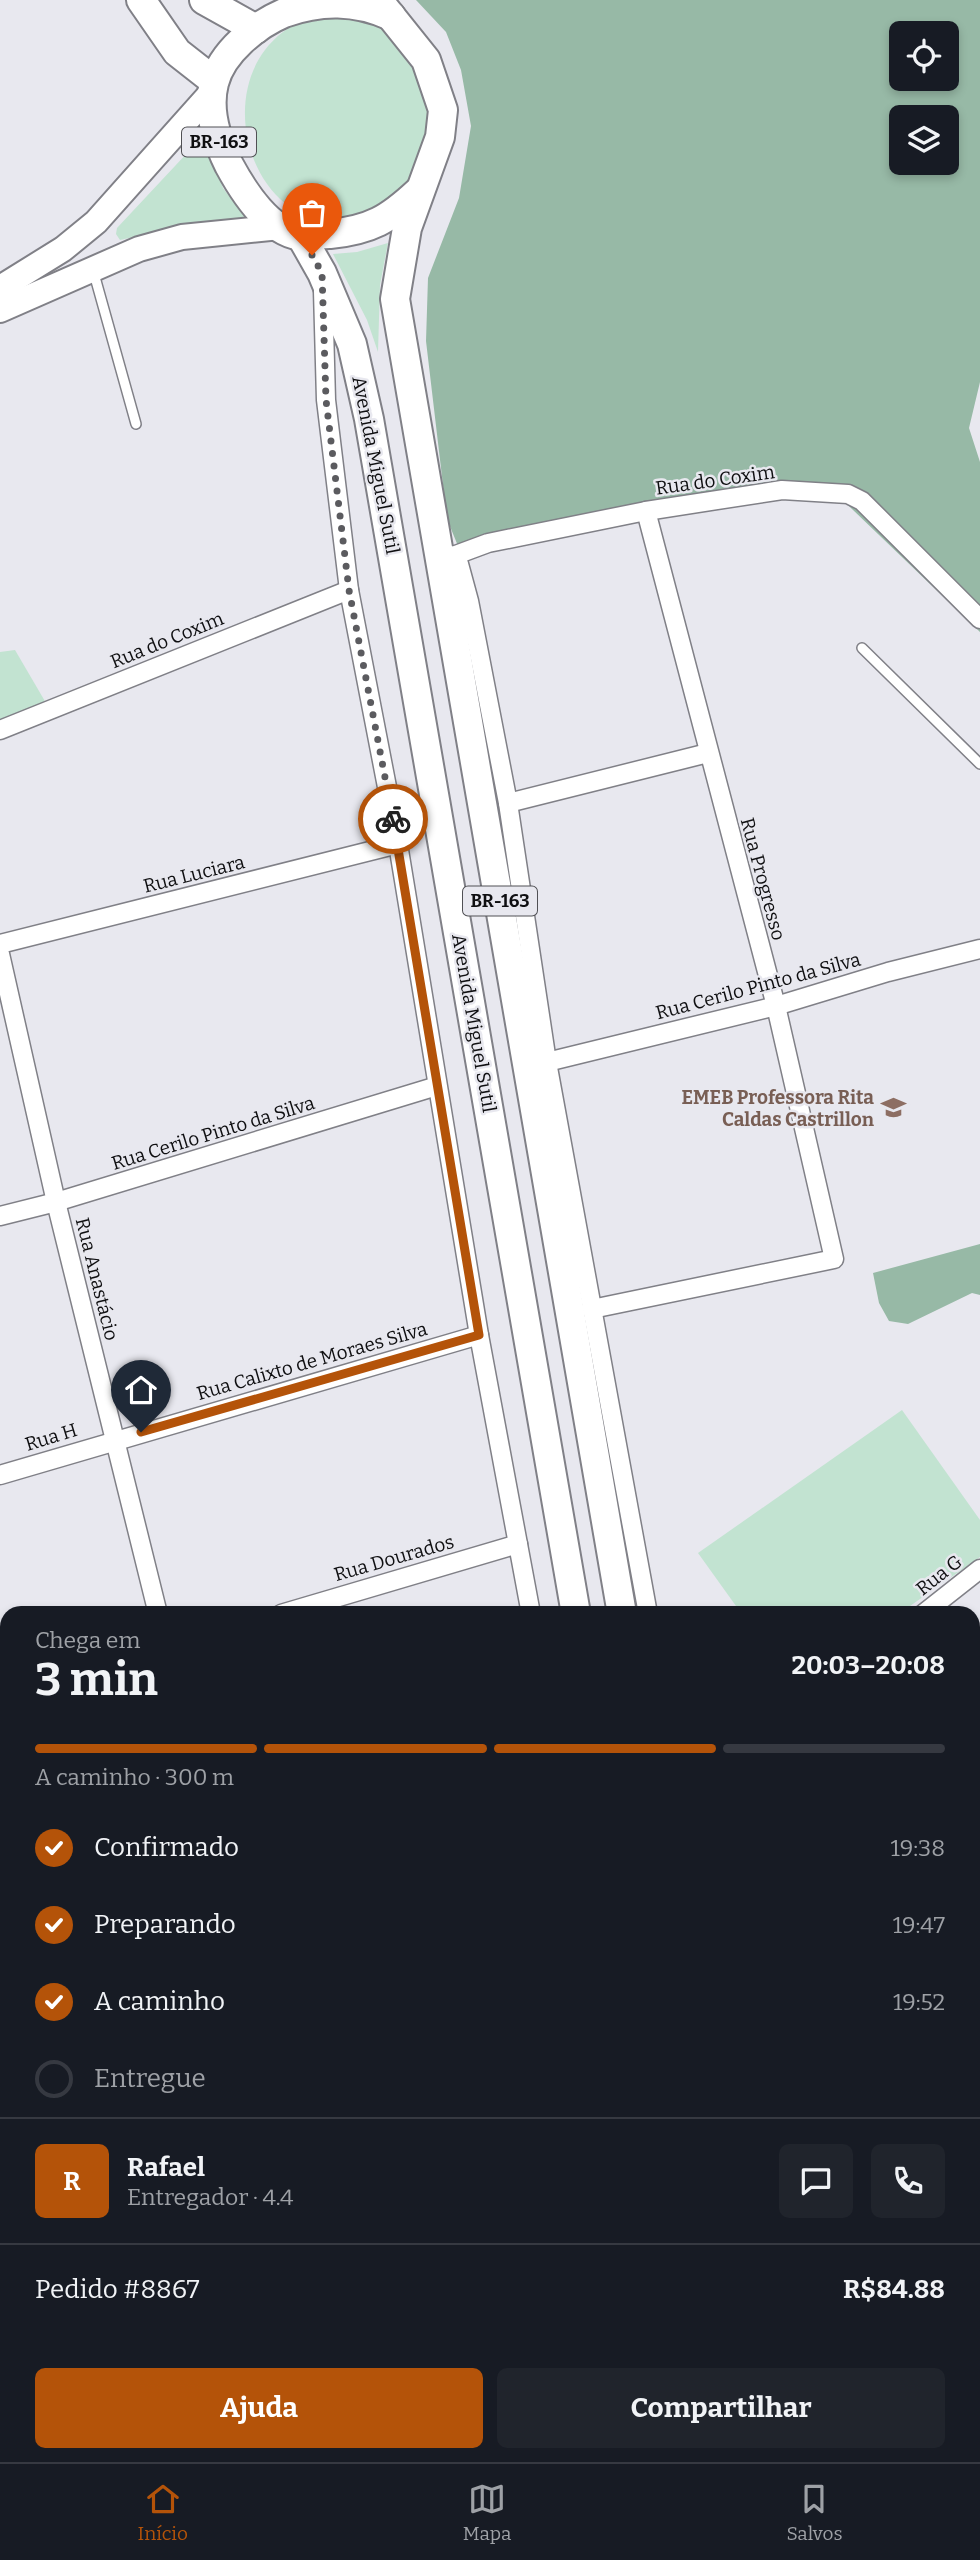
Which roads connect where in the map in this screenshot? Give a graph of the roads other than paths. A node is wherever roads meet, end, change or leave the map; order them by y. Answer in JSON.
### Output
{"nodes":[{"id":1,"x":141,"y":0,"type":"edge"},
{"id":2,"x":204,"y":0,"type":"edge"},
{"id":3,"x":384,"y":8,"type":"edge"},
{"id":4,"x":262,"y":17,"type":"edge"},
{"id":5,"x":213,"y":86,"type":"junction"},
{"id":6,"x":420,"y":190,"type":"junction"},
{"id":7,"x":96,"y":222,"type":"junction"},
{"id":8,"x":291,"y":232,"type":"junction"},
{"id":9,"x":92,"y":269,"type":"junction"},
{"id":10,"x":322,"y":273,"type":"junction"},
{"id":11,"x":0,"y":288,"type":"edge"},
{"id":12,"x":0,"y":310,"type":"edge"},
{"id":13,"x":136,"y":424,"type":"dead end"},
{"id":14,"x":646,"y":511,"type":"junction"},
{"id":15,"x":445,"y":554,"type":"junction"},
{"id":16,"x":349,"y":590,"type":"junction"},
{"id":17,"x":980,"y":619,"type":"edge"},
{"id":18,"x":862,"y":648,"type":"dead end"},
{"id":19,"x":0,"y":730,"type":"edge"},
{"id":20,"x":708,"y":753,"type":"junction"},
{"id":21,"x":980,"y":764,"type":"edge"},
{"id":22,"x":508,"y":803,"type":"junction"},
{"id":23,"x":398,"y":844,"type":"junction"},
{"id":24,"x":0,"y":944,"type":"edge"},
{"id":25,"x":980,"y":949,"type":"edge"},
{"id":26,"x":0,"y":954,"type":"edge"},
{"id":27,"x":776,"y":1006,"type":"junction"},
{"id":28,"x":547,"y":1062,"type":"junction"},
{"id":29,"x":437,"y":1086,"type":"junction"},
{"id":30,"x":56,"y":1202,"type":"junction"},
{"id":31,"x":0,"y":1216,"type":"edge"},
{"id":32,"x":592,"y":1309,"type":"junction"},
{"id":33,"x":479,"y":1335,"type":"junction"},
{"id":34,"x":115,"y":1439,"type":"junction"},
{"id":35,"x":0,"y":1475,"type":"edge"},
{"id":36,"x":518,"y":1544,"type":"junction"},
{"id":37,"x":980,"y":1569,"type":"edge"},
{"id":38,"x":156,"y":1606,"type":"edge"},
{"id":39,"x":308,"y":1606,"type":"edge"},
{"id":40,"x":530,"y":1606,"type":"edge"},
{"id":41,"x":575,"y":1606,"type":"edge"},
{"id":42,"x":621,"y":1606,"type":"edge"},
{"id":43,"x":647,"y":1606,"type":"edge"},
{"id":44,"x":933,"y":1606,"type":"edge"}],
"edges":[{"from":1,"to":5,"type":"main road"},
{"from":2,"to":4,"type":"main road"},
{"from":3,"to":4,"type":"main road","number":"BR-163"},
{"from":3,"to":6,"type":"main road","number":"BR-163"},
{"from":4,"to":5,"type":"main road","number":"BR-163"},
{"from":5,"to":7,"type":"street"},
{"from":5,"to":8,"type":"main road","number":"BR-163"},
{"from":6,"to":8,"type":"main road","number":"BR-163"},
{"from":6,"to":15,"type":"main road","number":"BR-163"},
{"from":7,"to":9,"type":"street"},
{"from":7,"to":11,"type":"street"},
{"from":8,"to":9,"type":"street"},
{"from":8,"to":10,"type":"main road","name":"Avenida Miguel Sutil","number":"BR-163"},
{"from":9,"to":12,"type":"street"},
{"from":9,"to":13,"type":"lane"},
{"from":10,"to":16,"type":"street","name":"Avenida Miguel Sutil"},
{"from":10,"to":41,"type":"main road","name":"Avenida Miguel Sutil","number":"BR-163"},
{"from":14,"to":15,"type":"street","name":"Rua do Coxim"},
{"from":14,"to":17,"type":"street","name":"Rua do Coxim"},
{"from":14,"to":20,"type":"street","name":"Rua Progresso"},
{"from":15,"to":22,"type":"street"},
{"from":15,"to":42,"type":"main road","number":"BR-163"},
{"from":16,"to":19,"type":"street","name":"Rua do Coxim"},
{"from":16,"to":23,"type":"street","name":"Avenida Miguel Sutil"},
{"from":18,"to":21,"type":"lane"},
{"from":20,"to":22,"type":"street"},
{"from":20,"to":27,"type":"street","name":"Rua Progresso"},
{"from":22,"to":28,"type":"street"},
{"from":23,"to":24,"type":"street","name":"Rua Luciara"},
{"from":23,"to":29,"type":"street","name":"Avenida Miguel Sutil"},
{"from":25,"to":27,"type":"street","name":"Rua Cerilo Pinto da Silva"},
{"from":26,"to":30,"type":"street","name":"Rua Anastácio"},
{"from":27,"to":28,"type":"street","name":"Rua Cerilo Pinto da Silva"},
{"from":27,"to":32,"type":"street","name":"Rua Progresso"},
{"from":28,"to":32,"type":"street"},
{"from":29,"to":30,"type":"street","name":"Rua Cerilo Pinto da Silva"},
{"from":29,"to":33,"type":"street","name":"Avenida Miguel Sutil"},
{"from":30,"to":31,"type":"street","name":"Rua Cerilo Pinto da Silva"},
{"from":30,"to":34,"type":"street","name":"Rua Anastácio"},
{"from":32,"to":43,"type":"street"},
{"from":33,"to":34,"type":"street","name":"Rua Calixto de Moraes Silva"},
{"from":33,"to":36,"type":"street","name":"Avenida Miguel Sutil"},
{"from":34,"to":35,"type":"street","name":"Rua H"},
{"from":34,"to":38,"type":"street","name":"Rua Anastácio"},
{"from":36,"to":39,"type":"street","name":"Rua Dourados"},
{"from":36,"to":40,"type":"street","name":"Avenida Miguel Sutil"},
{"from":37,"to":44,"type":"street","name":"Rua G"}]}
